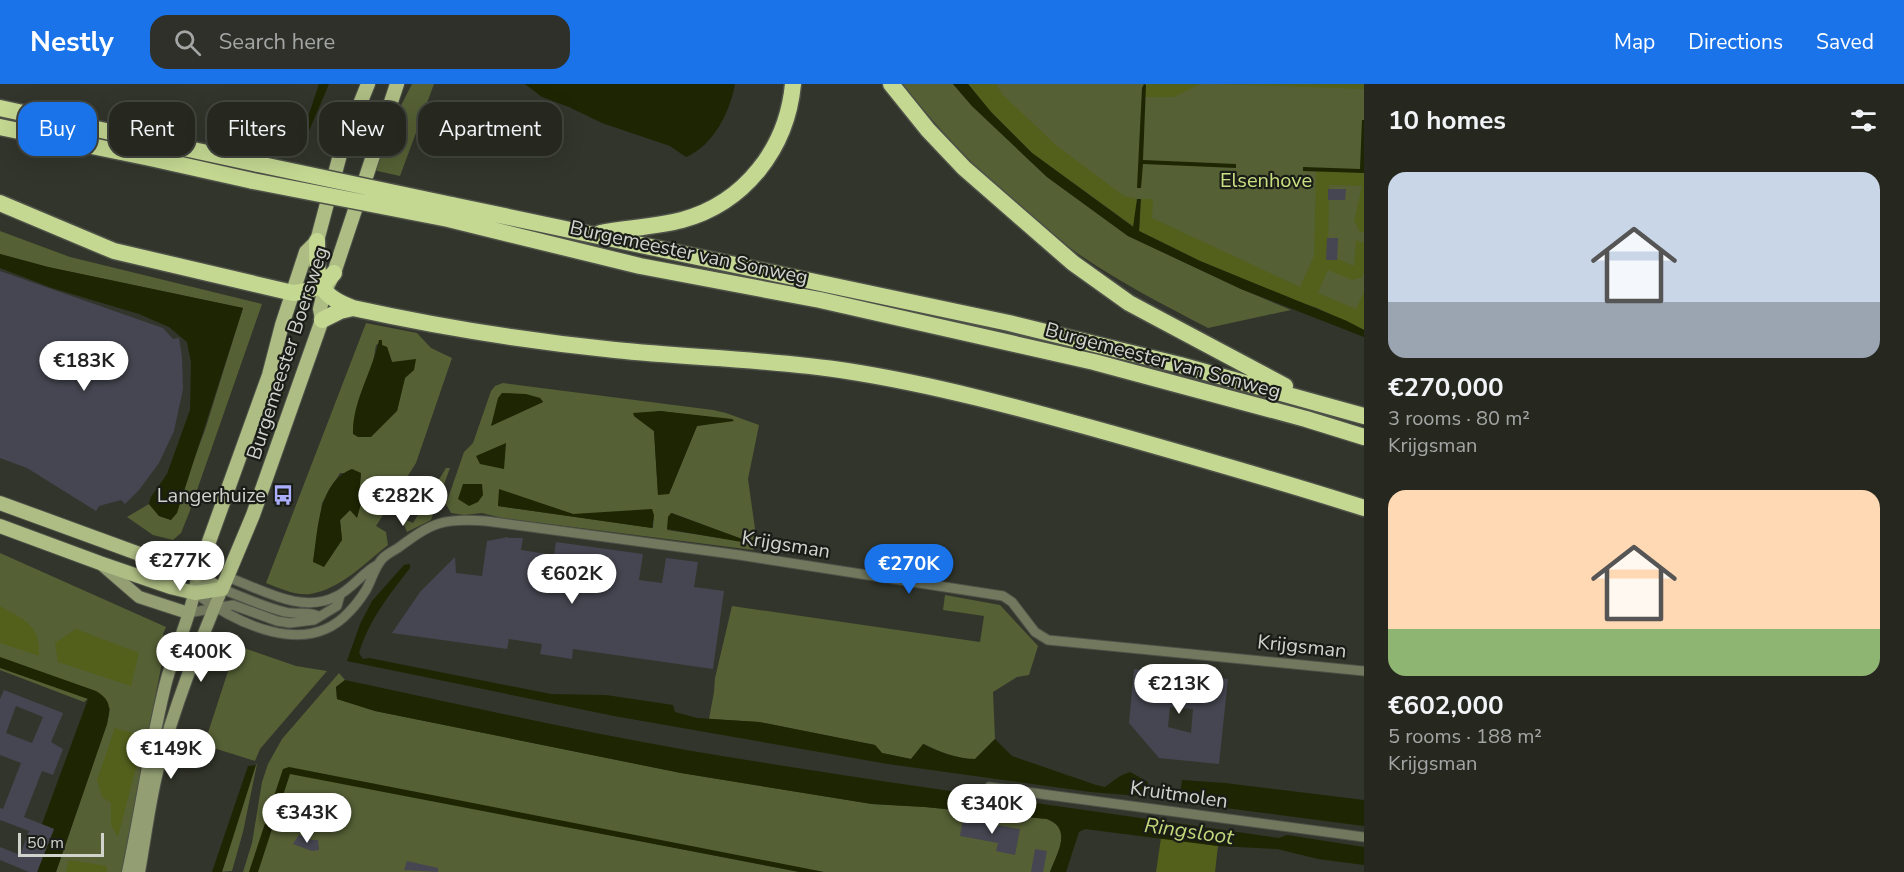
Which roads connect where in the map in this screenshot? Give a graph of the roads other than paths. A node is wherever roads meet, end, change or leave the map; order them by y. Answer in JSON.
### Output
{"nodes":[{"id":1,"x":368,"y":84,"type":"edge"},
{"id":2,"x":397,"y":84,"type":"edge"},
{"id":3,"x":793,"y":84,"type":"edge"},
{"id":4,"x":891,"y":84,"type":"edge"},
{"id":5,"x":0,"y":108,"type":"edge"},
{"id":6,"x":0,"y":127,"type":"edge"},
{"id":7,"x":0,"y":203,"type":"edge"},
{"id":8,"x":450,"y":212,"type":"junction"},
{"id":9,"x":590,"y":234,"type":"junction"},
{"id":10,"x":317,"y":240,"type":"junction"},
{"id":11,"x":334,"y":273,"type":"joint"},
{"id":12,"x":322,"y":289,"type":"junction"},
{"id":13,"x":293,"y":293,"type":"junction"},
{"id":14,"x":353,"y":308,"type":"junction"},
{"id":15,"x":320,"y":326,"type":"junction"},
{"id":16,"x":1315,"y":401,"type":"junction"},
{"id":17,"x":1364,"y":416,"type":"edge"},
{"id":18,"x":1364,"y":437,"type":"edge"},
{"id":19,"x":0,"y":503,"type":"edge"},
{"id":20,"x":1364,"y":508,"type":"edge"},
{"id":21,"x":0,"y":526,"type":"edge"},
{"id":22,"x":100,"y":563,"type":"junction"},
{"id":23,"x":377,"y":565,"type":"junction"},
{"id":24,"x":196,"y":575,"type":"junction"},
{"id":25,"x":224,"y":583,"type":"junction"},
{"id":26,"x":195,"y":593,"type":"junction"},
{"id":27,"x":340,"y":595,"type":"junction"},
{"id":28,"x":214,"y":607,"type":"junction"},
{"id":29,"x":188,"y":613,"type":"junction"},
{"id":30,"x":318,"y":616,"type":"junction"},
{"id":31,"x":1364,"y":671,"type":"edge"},
{"id":32,"x":989,"y":787,"type":"dead end"},
{"id":33,"x":1364,"y":837,"type":"edge"},
{"id":34,"x":128,"y":872,"type":"edge"},
{"id":35,"x":139,"y":872,"type":"edge"}],
"edges":[{"from":1,"to":10,"type":"main road","name":"Burgemeester Boersweg"},
{"from":2,"to":11,"type":"main road","name":"Burgemeester Boersweg"},
{"from":3,"to":9,"type":"highway"},
{"from":4,"to":16,"type":"highway"},
{"from":5,"to":8,"type":"highway","name":"Burgemeester van Sonweg","bridge":true},
{"from":6,"to":8,"type":"highway","name":"Burgemeester van Sonweg","bridge":true},
{"from":7,"to":13,"type":"highway"},
{"from":8,"to":9,"type":"highway","name":"Burgemeester van Sonweg"},
{"from":8,"to":18,"type":"highway","name":"Burgemeester van Sonweg"},
{"from":9,"to":16,"type":"highway","name":"Burgemeester van Sonweg"},
{"from":10,"to":12,"type":"highway"},
{"from":10,"to":13,"type":"main road","name":"Burgemeester Boersweg"},
{"from":11,"to":12,"type":"highway"},
{"from":12,"to":13,"type":"highway"},
{"from":12,"to":14,"type":"highway"},
{"from":12,"to":15,"type":"main road","name":"Burgemeester Boersweg"},
{"from":13,"to":24,"type":"main road","name":"Burgemeester Boersweg"},
{"from":14,"to":15,"type":"highway"},
{"from":14,"to":20,"type":"highway"},
{"from":15,"to":25,"type":"main road","name":"Burgemeester Boersweg"},
{"from":16,"to":17,"type":"highway","name":"Burgemeester van Sonweg"},
{"from":19,"to":24,"type":"main road"},
{"from":21,"to":22,"type":"main road"},
{"from":22,"to":26,"type":"main road"},
{"from":22,"to":29,"type":"street"},
{"from":23,"to":27,"type":"street","name":"Krijgsman"},
{"from":23,"to":28,"type":"street","name":"Krijgsman"},
{"from":23,"to":31,"type":"street","name":"Krijgsman"},
{"from":24,"to":25,"type":"street"},
{"from":24,"to":26,"type":"street","name":"Burgemeester Boersweg"},
{"from":25,"to":26,"type":"main road"},
{"from":25,"to":27,"type":"street","name":"Krijgsman"},
{"from":25,"to":28,"type":"street","name":"Burgemeester Boersweg"},
{"from":25,"to":30,"type":"street"},
{"from":26,"to":28,"type":"street"},
{"from":26,"to":29,"type":"street","name":"Burgemeester Boersweg"},
{"from":27,"to":30,"type":"street","name":"Krijgsman"},
{"from":28,"to":29,"type":"street"},
{"from":28,"to":30,"type":"street","name":"Krijgsman"},
{"from":28,"to":35,"type":"street","name":"Burgemeester Boersweg"},
{"from":29,"to":34,"type":"street","name":"Burgemeester Boersweg"},
{"from":32,"to":33,"type":"street","name":"Kruitmolen"}]}
